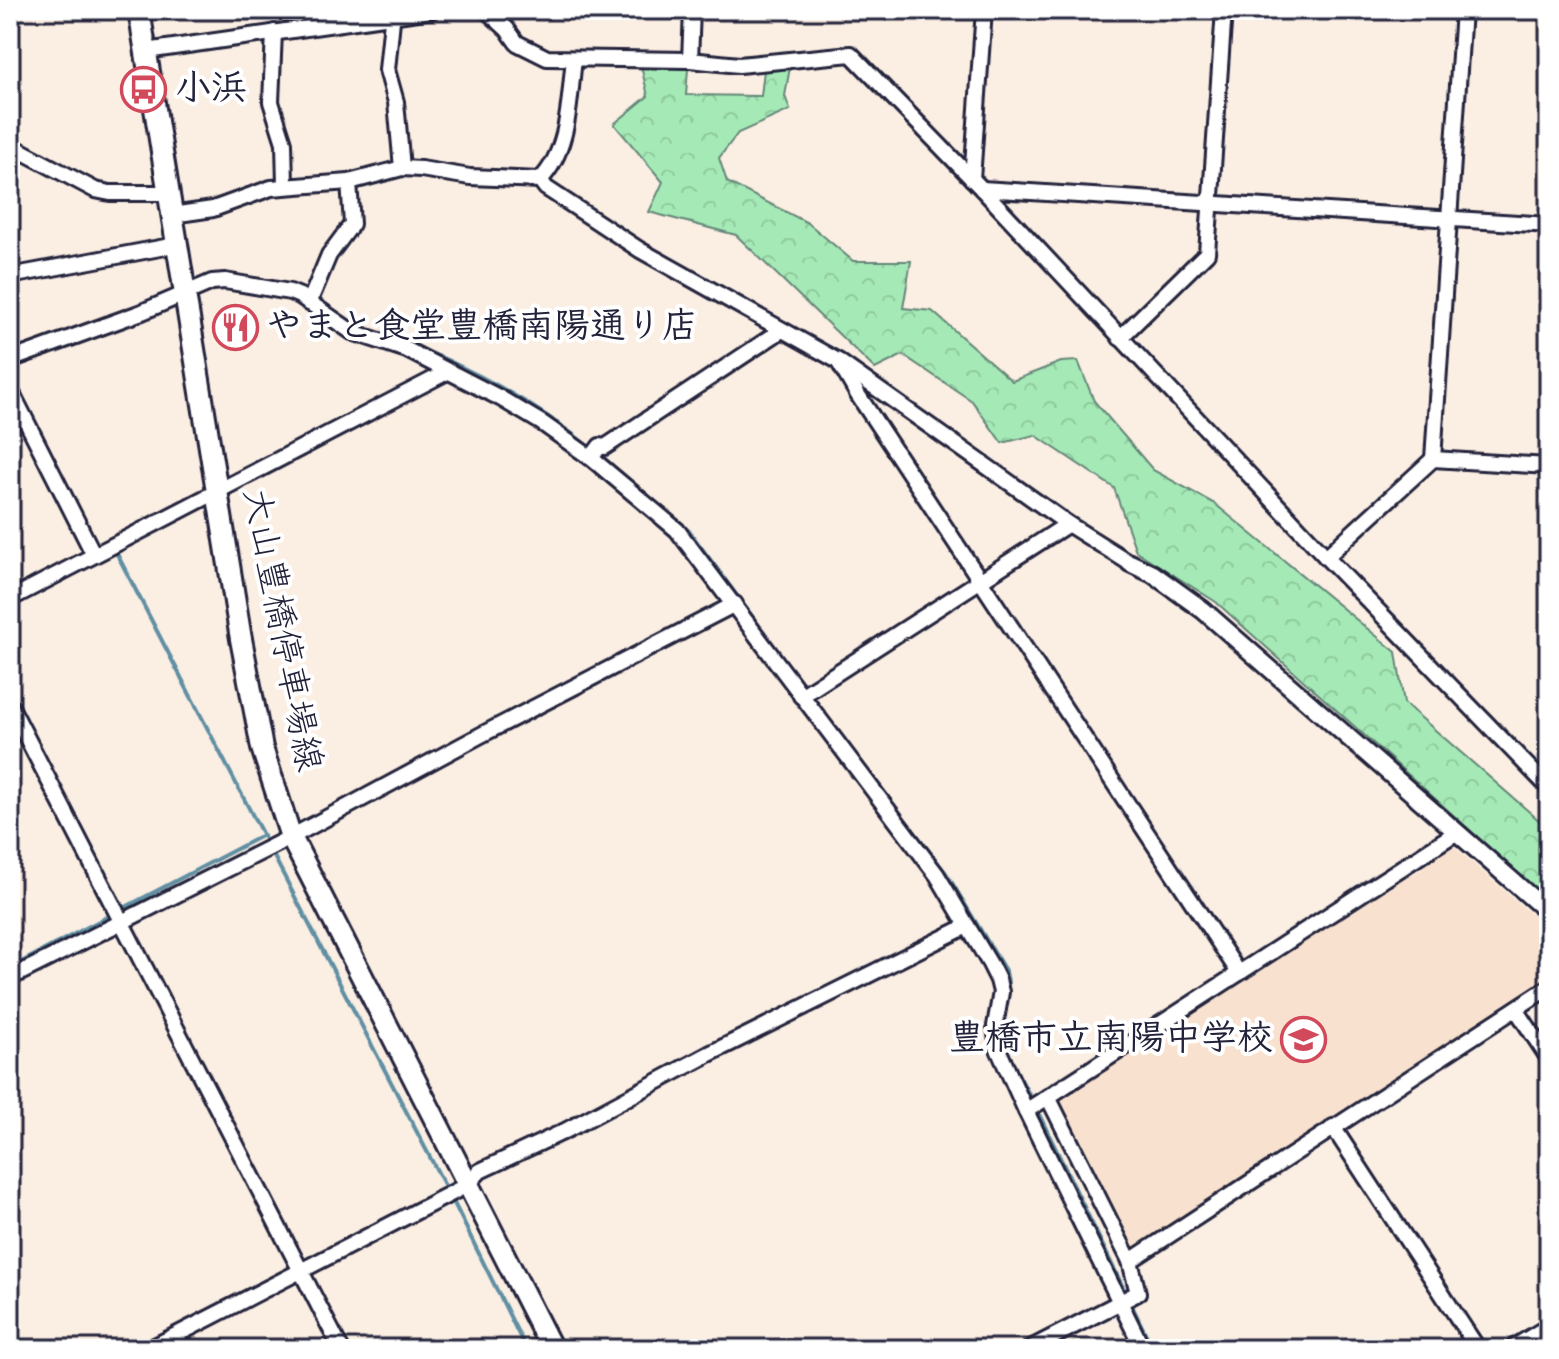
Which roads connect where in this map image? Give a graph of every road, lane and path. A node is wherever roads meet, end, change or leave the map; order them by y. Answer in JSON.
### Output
{"nodes":[{"id":1,"x":139,"y":10,"type":"edge"},
{"id":2,"x":432,"y":10,"type":"edge"},
{"id":3,"x":486,"y":10,"type":"edge"},
{"id":4,"x":692,"y":10,"type":"edge"},
{"id":5,"x":984,"y":10,"type":"edge"},
{"id":6,"x":1224,"y":10,"type":"edge"},
{"id":7,"x":1463,"y":10,"type":"edge"},
{"id":8,"x":394,"y":12,"type":"edge"},
{"id":9,"x":274,"y":32,"type":"junction"},
{"id":10,"x":146,"y":51,"type":"junction"},
{"id":11,"x":574,"y":59,"type":"junction"},
{"id":12,"x":690,"y":60,"type":"junction"},
{"id":13,"x":10,"y":145,"type":"edge"},
{"id":14,"x":402,"y":168,"type":"junction"},
{"id":15,"x":540,"y":180,"type":"junction"},
{"id":16,"x":349,"y":182,"type":"junction"},
{"id":17,"x":977,"y":184,"type":"junction"},
{"id":18,"x":285,"y":185,"type":"junction"},
{"id":19,"x":169,"y":193,"type":"junction"},
{"id":20,"x":1211,"y":204,"type":"junction"},
{"id":21,"x":172,"y":215,"type":"junction"},
{"id":22,"x":1448,"y":219,"type":"junction"},
{"id":23,"x":1549,"y":225,"type":"edge"},
{"id":24,"x":176,"y":245,"type":"junction"},
{"id":25,"x":10,"y":276,"type":"edge"},
{"id":26,"x":186,"y":294,"type":"junction"},
{"id":27,"x":309,"y":303,"type":"junction"},
{"id":28,"x":782,"y":330,"type":"junction"},
{"id":29,"x":1120,"y":338,"type":"junction"},
{"id":30,"x":10,"y":360,"type":"edge"},
{"id":31,"x":838,"y":361,"type":"junction"},
{"id":32,"x":449,"y":371,"type":"junction"},
{"id":33,"x":10,"y":389,"type":"edge"},
{"id":34,"x":595,"y":452,"type":"junction"},
{"id":35,"x":1433,"y":459,"type":"junction"},
{"id":36,"x":1549,"y":466,"type":"edge"},
{"id":37,"x":218,"y":492,"type":"junction"},
{"id":38,"x":1068,"y":524,"type":"junction"},
{"id":39,"x":94,"y":555,"type":"junction"},
{"id":40,"x":1326,"y":557,"type":"junction"},
{"id":41,"x":1130,"y":563,"type":"joint"},
{"id":42,"x":981,"y":580,"type":"junction"},
{"id":43,"x":10,"y":599,"type":"edge"},
{"id":44,"x":735,"y":604,"type":"junction"},
{"id":45,"x":807,"y":693,"type":"junction"},
{"id":46,"x":10,"y":705,"type":"edge"},
{"id":47,"x":1549,"y":788,"type":"edge"},
{"id":48,"x":1457,"y":832,"type":"junction"},
{"id":49,"x":284,"y":840,"type":"junction"},
{"id":50,"x":1549,"y":913,"type":"edge"},
{"id":51,"x":122,"y":920,"type":"junction"},
{"id":52,"x":967,"y":926,"type":"junction"},
{"id":53,"x":1239,"y":973,"type":"junction"},
{"id":54,"x":10,"y":978,"type":"edge"},
{"id":55,"x":1549,"y":987,"type":"edge"},
{"id":56,"x":1516,"y":1009,"type":"junction"},
{"id":57,"x":1549,"y":1059,"type":"edge"},
{"id":58,"x":1044,"y":1099,"type":"junction"},
{"id":59,"x":1026,"y":1111,"type":"junction"},
{"id":60,"x":1333,"y":1127,"type":"junction"},
{"id":61,"x":454,"y":1192,"type":"junction"},
{"id":62,"x":1130,"y":1261,"type":"junction"},
{"id":63,"x":301,"y":1271,"type":"junction"},
{"id":64,"x":1119,"y":1302,"type":"junction"},
{"id":65,"x":1548,"y":1328,"type":"edge"},
{"id":66,"x":149,"y":1349,"type":"edge"},
{"id":67,"x":341,"y":1349,"type":"edge"},
{"id":68,"x":552,"y":1349,"type":"edge"},
{"id":69,"x":1029,"y":1349,"type":"edge"},
{"id":70,"x":1143,"y":1349,"type":"edge"},
{"id":71,"x":1478,"y":1349,"type":"edge"},
{"id":72,"x":1511,"y":1349,"type":"edge"}],
"edges":[{"from":1,"to":10,"type":"main road","name":"大山豊橋停車場線"},
{"from":2,"to":8,"type":"street"},
{"from":3,"to":11,"type":"street"},
{"from":4,"to":12,"type":"street"},
{"from":5,"to":17,"type":"street"},
{"from":6,"to":20,"type":"street"},
{"from":7,"to":22,"type":"street"},
{"from":8,"to":9,"type":"street"},
{"from":8,"to":14,"type":"street"},
{"from":9,"to":10,"type":"street"},
{"from":9,"to":18,"type":"street"},
{"from":10,"to":19,"type":"main road","name":"大山豊橋停車場線"},
{"from":11,"to":12,"type":"street"},
{"from":11,"to":15,"type":"street"},
{"from":12,"to":17,"type":"street"},
{"from":13,"to":19,"type":"street"},
{"from":14,"to":15,"type":"street"},
{"from":14,"to":16,"type":"street"},
{"from":15,"to":28,"type":"street"},
{"from":16,"to":18,"type":"street"},
{"from":16,"to":27,"type":"street"},
{"from":17,"to":20,"type":"street"},
{"from":17,"to":29,"type":"street"},
{"from":18,"to":21,"type":"street"},
{"from":19,"to":21,"type":"main road","name":"大山豊橋停車場線"},
{"from":20,"to":22,"type":"street"},
{"from":20,"to":29,"type":"street"},
{"from":21,"to":24,"type":"main road","name":"大山豊橋停車場線"},
{"from":22,"to":23,"type":"street"},
{"from":22,"to":35,"type":"street"},
{"from":24,"to":25,"type":"street"},
{"from":24,"to":26,"type":"main road","name":"大山豊橋停車場線"},
{"from":26,"to":27,"type":"street"},
{"from":26,"to":30,"type":"street"},
{"from":26,"to":37,"type":"main road","name":"大山豊橋停車場線"},
{"from":27,"to":32,"type":"street"},
{"from":28,"to":31,"type":"street"},
{"from":28,"to":34,"type":"street"},
{"from":29,"to":40,"type":"street"},
{"from":31,"to":38,"type":"street"},
{"from":31,"to":42,"type":"street"},
{"from":32,"to":34,"type":"street"},
{"from":32,"to":37,"type":"street"},
{"from":33,"to":39,"type":"street"},
{"from":34,"to":44,"type":"street"},
{"from":35,"to":36,"type":"street"},
{"from":35,"to":40,"type":"street"},
{"from":37,"to":39,"type":"street"},
{"from":37,"to":49,"type":"main road","name":"大山豊橋停車場線"},
{"from":38,"to":41,"type":"street"},
{"from":38,"to":42,"type":"street"},
{"from":39,"to":43,"type":"street"},
{"from":40,"to":47,"type":"street"},
{"from":41,"to":48,"type":"street"},
{"from":42,"to":45,"type":"street"},
{"from":42,"to":53,"type":"street"},
{"from":44,"to":45,"type":"street"},
{"from":44,"to":49,"type":"street"},
{"from":45,"to":52,"type":"street"},
{"from":46,"to":51,"type":"street"},
{"from":48,"to":50,"type":"street"},
{"from":48,"to":53,"type":"street"},
{"from":49,"to":51,"type":"street"},
{"from":49,"to":61,"type":"main road","name":"大山豊橋停車場線"},
{"from":51,"to":54,"type":"street"},
{"from":51,"to":63,"type":"street"},
{"from":52,"to":59,"type":"street"},
{"from":52,"to":61,"type":"street"},
{"from":53,"to":58,"type":"street"},
{"from":55,"to":56,"type":"street"},
{"from":56,"to":57,"type":"street"},
{"from":56,"to":60,"type":"street"},
{"from":58,"to":59,"type":"street"},
{"from":58,"to":62,"type":"street"},
{"from":59,"to":64,"type":"street"},
{"from":60,"to":62,"type":"street"},
{"from":60,"to":71,"type":"street"},
{"from":61,"to":63,"type":"street"},
{"from":61,"to":68,"type":"main road","name":"大山豊橋停車場線"},
{"from":62,"to":64,"type":"street"},
{"from":63,"to":66,"type":"street"},
{"from":63,"to":67,"type":"street"},
{"from":64,"to":69,"type":"street"},
{"from":64,"to":70,"type":"street"},
{"from":65,"to":72,"type":"street"}]}
